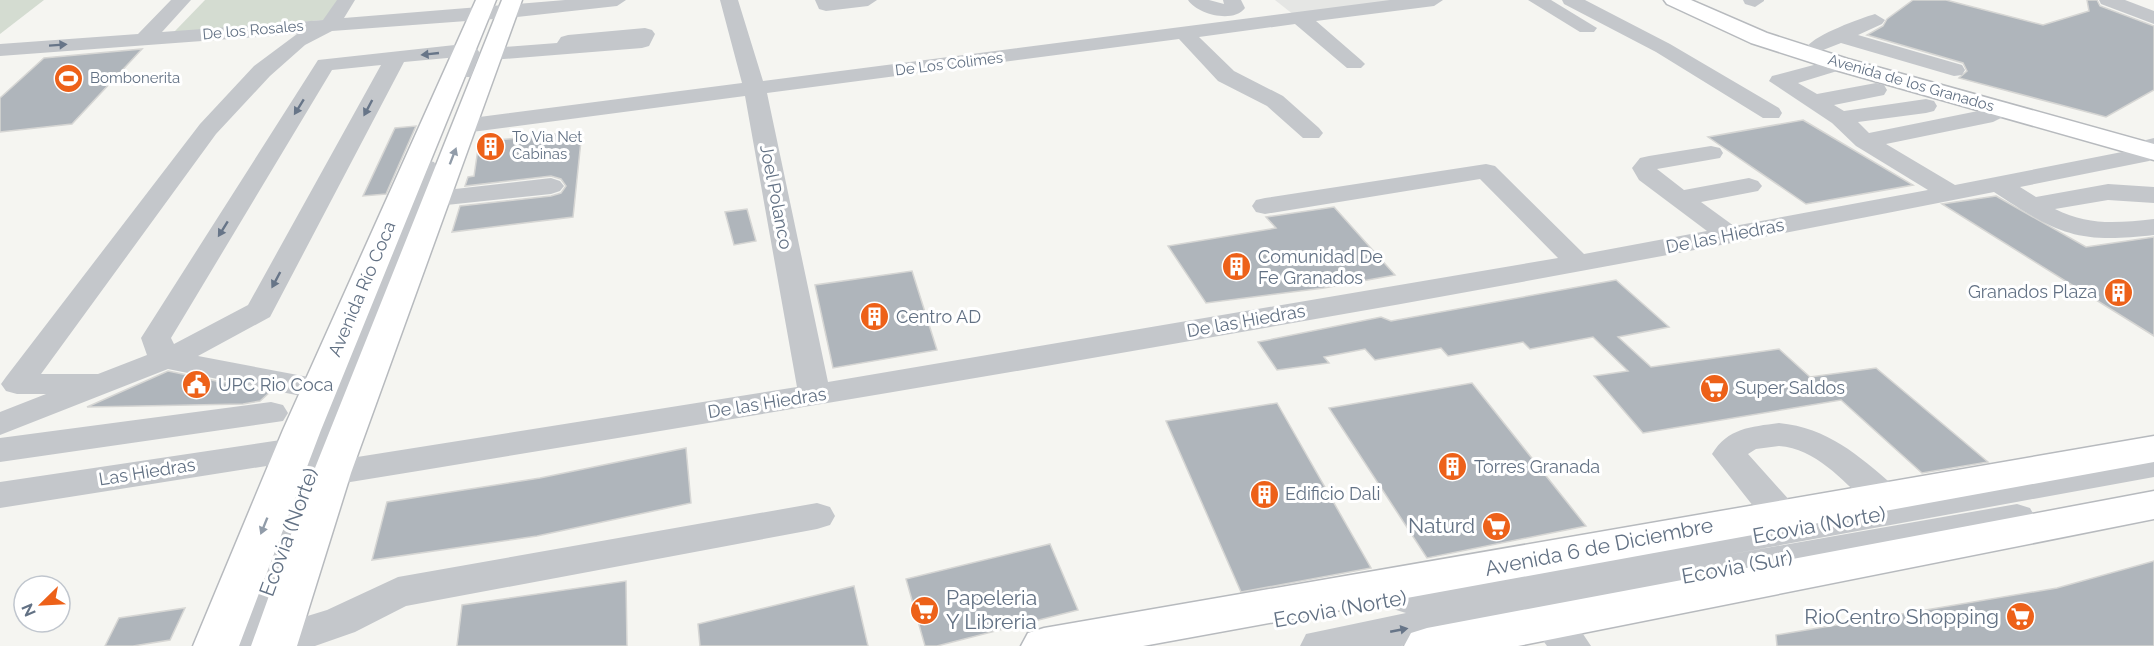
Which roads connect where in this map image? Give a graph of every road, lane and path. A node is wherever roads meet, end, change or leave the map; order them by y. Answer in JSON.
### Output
{"nodes":[{"id":1,"x":182,"y":0,"type":"edge"},
{"id":2,"x":618,"y":0,"type":"edge"},
{"id":3,"x":729,"y":0,"type":"edge"},
{"id":4,"x":824,"y":0,"type":"edge"},
{"id":5,"x":868,"y":0,"type":"edge"},
{"id":6,"x":1197,"y":0,"type":"edge"},
{"id":7,"x":1232,"y":0,"type":"edge"},
{"id":8,"x":1265,"y":0,"type":"edge"},
{"id":9,"x":1434,"y":0,"type":"edge"},
{"id":10,"x":1538,"y":0,"type":"edge"},
{"id":11,"x":1571,"y":0,"type":"edge"},
{"id":12,"x":1674,"y":0,"type":"edge"},
{"id":13,"x":1705,"y":0,"type":"edge"},
{"id":14,"x":345,"y":2,"type":"edge"},
{"id":15,"x":2154,"y":3,"type":"edge"},
{"id":16,"x":2115,"y":4,"type":"edge"},
{"id":17,"x":509,"y":6,"type":"edge"},
{"id":18,"x":484,"y":7,"type":"edge"},
{"id":19,"x":441,"y":8,"type":"edge"},
{"id":20,"x":1304,"y":15,"type":"junction"},
{"id":21,"x":2154,"y":18,"type":"edge"},
{"id":22,"x":388,"y":20,"type":"junction"},
{"id":23,"x":1875,"y":20,"type":"dead end"},
{"id":24,"x":330,"y":24,"type":"junction"},
{"id":25,"x":1588,"y":29,"type":"dead end"},
{"id":26,"x":411,"y":32,"type":"dead end"},
{"id":27,"x":1184,"y":33,"type":"junction"},
{"id":28,"x":1838,"y":36,"type":"junction"},
{"id":29,"x":144,"y":39,"type":"junction"},
{"id":30,"x":298,"y":41,"type":"junction"},
{"id":31,"x":1818,"y":46,"type":"junction"},
{"id":32,"x":564,"y":47,"type":"dead end"},
{"id":33,"x":0,"y":50,"type":"edge"},
{"id":34,"x":464,"y":50,"type":"junction"},
{"id":35,"x":491,"y":54,"type":"junction"},
{"id":36,"x":396,"y":57,"type":"junction"},
{"id":37,"x":325,"y":64,"type":"junction"},
{"id":38,"x":1354,"y":64,"type":"dead end"},
{"id":39,"x":1840,"y":64,"type":"junction"},
{"id":40,"x":1954,"y":70,"type":"dead end"},
{"id":41,"x":262,"y":71,"type":"junction"},
{"id":42,"x":755,"y":89,"type":"junction"},
{"id":43,"x":1876,"y":90,"type":"dead end"},
{"id":44,"x":1812,"y":102,"type":"junction"},
{"id":45,"x":1926,"y":106,"type":"dead end"},
{"id":46,"x":2001,"y":109,"type":"junction"},
{"id":47,"x":1771,"y":113,"type":"dead end"},
{"id":48,"x":1840,"y":118,"type":"junction"},
{"id":49,"x":464,"y":126,"type":"junction"},
{"id":50,"x":1311,"y":132,"type":"dead end"},
{"id":51,"x":1864,"y":141,"type":"junction"},
{"id":52,"x":2150,"y":141,"type":"edge"},
{"id":53,"x":1710,"y":153,"type":"dead end"},
{"id":54,"x":1998,"y":184,"type":"junction"},
{"id":55,"x":551,"y":186,"type":"dead end"},
{"id":56,"x":1749,"y":186,"type":"dead end"},
{"id":57,"x":1951,"y":193,"type":"junction"},
{"id":58,"x":2154,"y":195,"type":"edge"},
{"id":59,"x":437,"y":198,"type":"junction"},
{"id":60,"x":1681,"y":198,"type":"junction"},
{"id":61,"x":1265,"y":206,"type":"dead end"},
{"id":62,"x":2032,"y":206,"type":"junction"},
{"id":63,"x":2154,"y":226,"type":"edge"},
{"id":64,"x":1729,"y":235,"type":"junction"},
{"id":65,"x":1579,"y":264,"type":"junction"},
{"id":66,"x":164,"y":359,"type":"junction"},
{"id":67,"x":96,"y":384,"type":"junction"},
{"id":68,"x":8,"y":393,"type":"edge"},
{"id":69,"x":815,"y":395,"type":"junction"},
{"id":70,"x":325,"y":404,"type":"junction"},
{"id":71,"x":271,"y":413,"type":"dead end"},
{"id":72,"x":0,"y":424,"type":"edge"},
{"id":73,"x":2154,"y":449,"type":"edge"},
{"id":74,"x":0,"y":450,"type":"edge"},
{"id":75,"x":290,"y":461,"type":"junction"},
{"id":76,"x":2154,"y":465,"type":"edge"},
{"id":77,"x":332,"y":473,"type":"junction"},
{"id":78,"x":2154,"y":493,"type":"edge"},
{"id":79,"x":0,"y":495,"type":"edge"},
{"id":80,"x":1881,"y":495,"type":"junction"},
{"id":81,"x":2154,"y":505,"type":"edge"},
{"id":82,"x":1779,"y":512,"type":"junction"},
{"id":83,"x":0,"y":514,"type":"edge"},
{"id":84,"x":817,"y":516,"type":"dead end"},
{"id":85,"x":1521,"y":605,"type":"edge"},
{"id":86,"x":265,"y":645,"type":"edge"},
{"id":87,"x":216,"y":646,"type":"edge"},
{"id":88,"x":1044,"y":646,"type":"edge"},
{"id":89,"x":1129,"y":646,"type":"edge"},
{"id":90,"x":1321,"y":646,"type":"edge"},
{"id":91,"x":1427,"y":646,"type":"edge"}],
"edges":[{"from":1,"to":29,"type":"street"},
{"from":2,"to":17,"type":"street","name":"De los Rosales"},
{"from":3,"to":42,"type":"street","name":"Joel Polanco"},
{"from":4,"to":5,"type":"street"},
{"from":6,"to":7,"type":"street"},
{"from":8,"to":20,"type":"street"},
{"from":9,"to":20,"type":"street","name":"De Los Colimes"},
{"from":10,"to":25,"type":"street"},
{"from":11,"to":47,"type":"street"},
{"from":12,"to":39,"type":"main road","name":"Avenida de los Granados"},
{"from":13,"to":31,"type":"main road","name":"Avenida de los Granados"},
{"from":14,"to":22,"type":"street"},
{"from":14,"to":24,"type":"street"},
{"from":15,"to":16,"type":"street"},
{"from":16,"to":21,"type":"street"},
{"from":17,"to":18,"type":"street","name":"De los Rosales"},
{"from":17,"to":35,"type":"main road","name":"Avenida Río Coca"},
{"from":18,"to":19,"type":"street","name":"De los Rosales"},
{"from":18,"to":34,"type":"main road"},
{"from":19,"to":22,"type":"street","name":"De los Rosales"},
{"from":20,"to":27,"type":"street","name":"De Los Colimes"},
{"from":20,"to":38,"type":"street"},
{"from":22,"to":24,"type":"street","name":"De los Rosales"},
{"from":23,"to":28,"type":"street"},
{"from":24,"to":29,"type":"street","name":"De los Rosales"},
{"from":24,"to":30,"type":"street"},
{"from":26,"to":30,"type":"street"},
{"from":27,"to":42,"type":"street","name":"De Los Colimes"},
{"from":27,"to":50,"type":"street"},
{"from":28,"to":31,"type":"street"},
{"from":28,"to":40,"type":"street"},
{"from":33,"to":29,"type":"street","name":"De los Rosales","one_way":true},
{"from":30,"to":41,"type":"street"},
{"from":31,"to":52,"type":"main road","name":"Avenida de los Granados"},
{"from":32,"to":35,"type":"street"},
{"from":34,"to":36,"type":"street","one_way":true},
{"from":34,"to":70,"type":"street","name":"Ecovia (Norte)"},
{"from":35,"to":49,"type":"main road","name":"Avenida Río Coca"},
{"from":36,"to":37,"type":"street"},
{"from":36,"to":66,"type":"street","one_way":true},
{"from":37,"to":41,"type":"street"},
{"from":37,"to":66,"type":"street","one_way":true},
{"from":39,"to":44,"type":"street"},
{"from":39,"to":46,"type":"main road","name":"Avenida de los Granados"},
{"from":41,"to":68,"type":"street"},
{"from":42,"to":49,"type":"street","name":"De Los Colimes"},
{"from":42,"to":69,"type":"street","name":"Joel Polanco"},
{"from":43,"to":44,"type":"street"},
{"from":44,"to":48,"type":"street"},
{"from":45,"to":48,"type":"street"},
{"from":46,"to":51,"type":"street"},
{"from":46,"to":52,"type":"main road","name":"Avenida de los Granados"},
{"from":48,"to":51,"type":"street"},
{"from":59,"to":49,"type":"main road","name":"Avenida Río Coca","one_way":true},
{"from":51,"to":57,"type":"street"},
{"from":52,"to":54,"type":"street","name":"De las Hiedras"},
{"from":53,"to":60,"type":"street"},
{"from":54,"to":57,"type":"street","name":"De las Hiedras"},
{"from":54,"to":62,"type":"street"},
{"from":55,"to":59,"type":"street"},
{"from":56,"to":60,"type":"street"},
{"from":57,"to":64,"type":"street","name":"De las Hiedras"},
{"from":58,"to":62,"type":"street"},
{"from":59,"to":77,"type":"main road","name":"Avenida Río Coca"},
{"from":60,"to":64,"type":"street"},
{"from":61,"to":65,"type":"street"},
{"from":62,"to":63,"type":"street"},
{"from":64,"to":65,"type":"street","name":"De las Hiedras"},
{"from":65,"to":69,"type":"street","name":"De las Hiedras"},
{"from":66,"to":67,"type":"street"},
{"from":66,"to":70,"type":"street"},
{"from":67,"to":68,"type":"street"},
{"from":67,"to":72,"type":"street"},
{"from":69,"to":77,"type":"street","name":"De las Hiedras"},
{"from":70,"to":75,"type":"main road"},
{"from":70,"to":86,"type":"street","name":"Ecovia (Norte)"},
{"from":71,"to":74,"type":"street"},
{"from":73,"to":80,"type":"main road","name":"Avenida 6 de Diciembre"},
{"from":75,"to":79,"type":"street","name":"Las Hiedras"},
{"from":75,"to":83,"type":"street","name":"Las Hiedras"},
{"from":75,"to":87,"type":"main road","one_way":true},
{"from":76,"to":85,"type":"street","name":"Ecovia (Norte)"},
{"from":77,"to":86,"type":"main road","name":"Avenida Río Coca"},
{"from":78,"to":85,"type":"street","name":"Ecovia (Sur)"},
{"from":80,"to":82,"type":"main road","name":"Avenida 6 de Diciembre"},
{"from":80,"to":82,"type":"street"},
{"from":81,"to":85,"type":"main road","name":"Avenida 6 de Diciembre"},
{"from":82,"to":85,"type":"main road","name":"Avenida 6 de Diciembre"},
{"from":84,"to":86,"type":"street"},
{"from":85,"to":88,"type":"main road","name":"Avenida 6 de Diciembre"},
{"from":85,"to":89,"type":"street","name":"Ecovia (Norte)"},
{"from":90,"to":85,"type":"street","name":"Ecovia (Sur)","one_way":true},
{"from":85,"to":91,"type":"main road","name":"Avenida 6 de Diciembre"}]}
